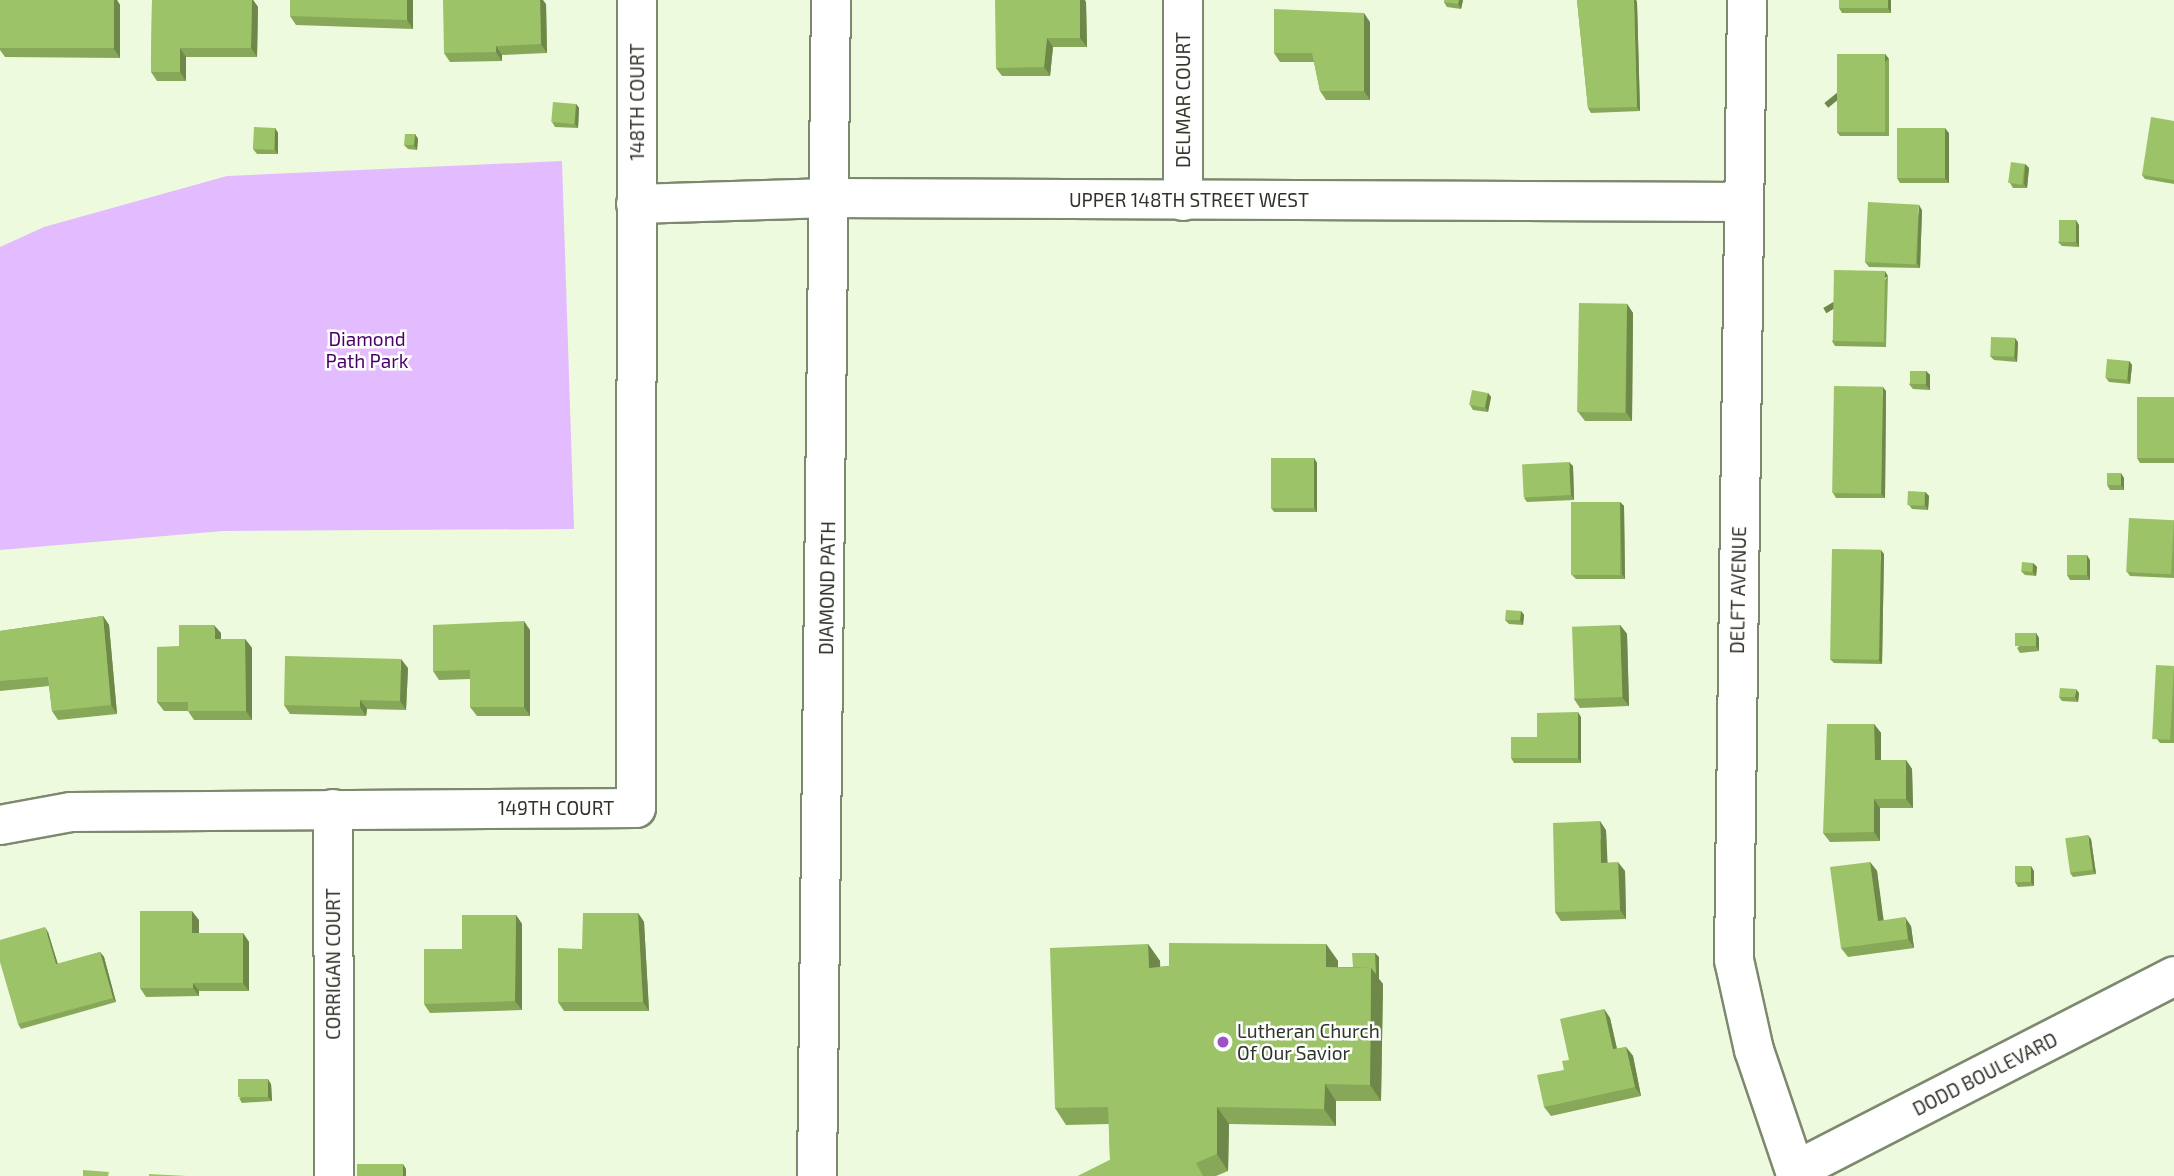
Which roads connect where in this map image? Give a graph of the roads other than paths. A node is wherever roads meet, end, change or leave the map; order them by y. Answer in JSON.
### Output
{"nodes":[{"id":1,"x":637,"y":0,"type":"edge"},
{"id":2,"x":831,"y":0,"type":"edge"},
{"id":3,"x":1183,"y":0,"type":"edge"},
{"id":4,"x":1748,"y":0,"type":"edge"},
{"id":5,"x":831,"y":198,"type":"junction"},
{"id":6,"x":1183,"y":201,"type":"junction"},
{"id":7,"x":1742,"y":202,"type":"junction"},
{"id":8,"x":636,"y":204,"type":"junction"},
{"id":9,"x":333,"y":809,"type":"junction"},
{"id":10,"x":0,"y":825,"type":"edge"},
{"id":11,"x":2174,"y":976,"type":"edge"},
{"id":12,"x":1795,"y":1171,"type":"joint"},
{"id":13,"x":334,"y":1176,"type":"edge"},
{"id":14,"x":817,"y":1176,"type":"edge"}],
"edges":[{"from":1,"to":8,"type":"street","name":"148TH COURT"},
{"from":2,"to":5,"type":"street","name":"DIAMOND PATH"},
{"from":3,"to":6,"type":"street","name":"DELMAR COURT"},
{"from":4,"to":7,"type":"street","name":"DELFT AVENUE"},
{"from":5,"to":6,"type":"street","name":"UPPER 148TH STREET WEST"},
{"from":5,"to":8,"type":"street","name":"UPPER 148TH STREET WEST"},
{"from":5,"to":14,"type":"street","name":"DIAMOND PATH"},
{"from":6,"to":7,"type":"street","name":"UPPER 148TH STREET WEST"},
{"from":7,"to":12,"type":"street","name":"DELFT AVENUE"},
{"from":8,"to":9,"type":"street","name":"149TH COURT"},
{"from":9,"to":10,"type":"street","name":"149TH COURT"},
{"from":9,"to":13,"type":"street","name":"CORRIGAN COURT"},
{"from":11,"to":12,"type":"street","name":"DODD BOULEVARD"}]}
